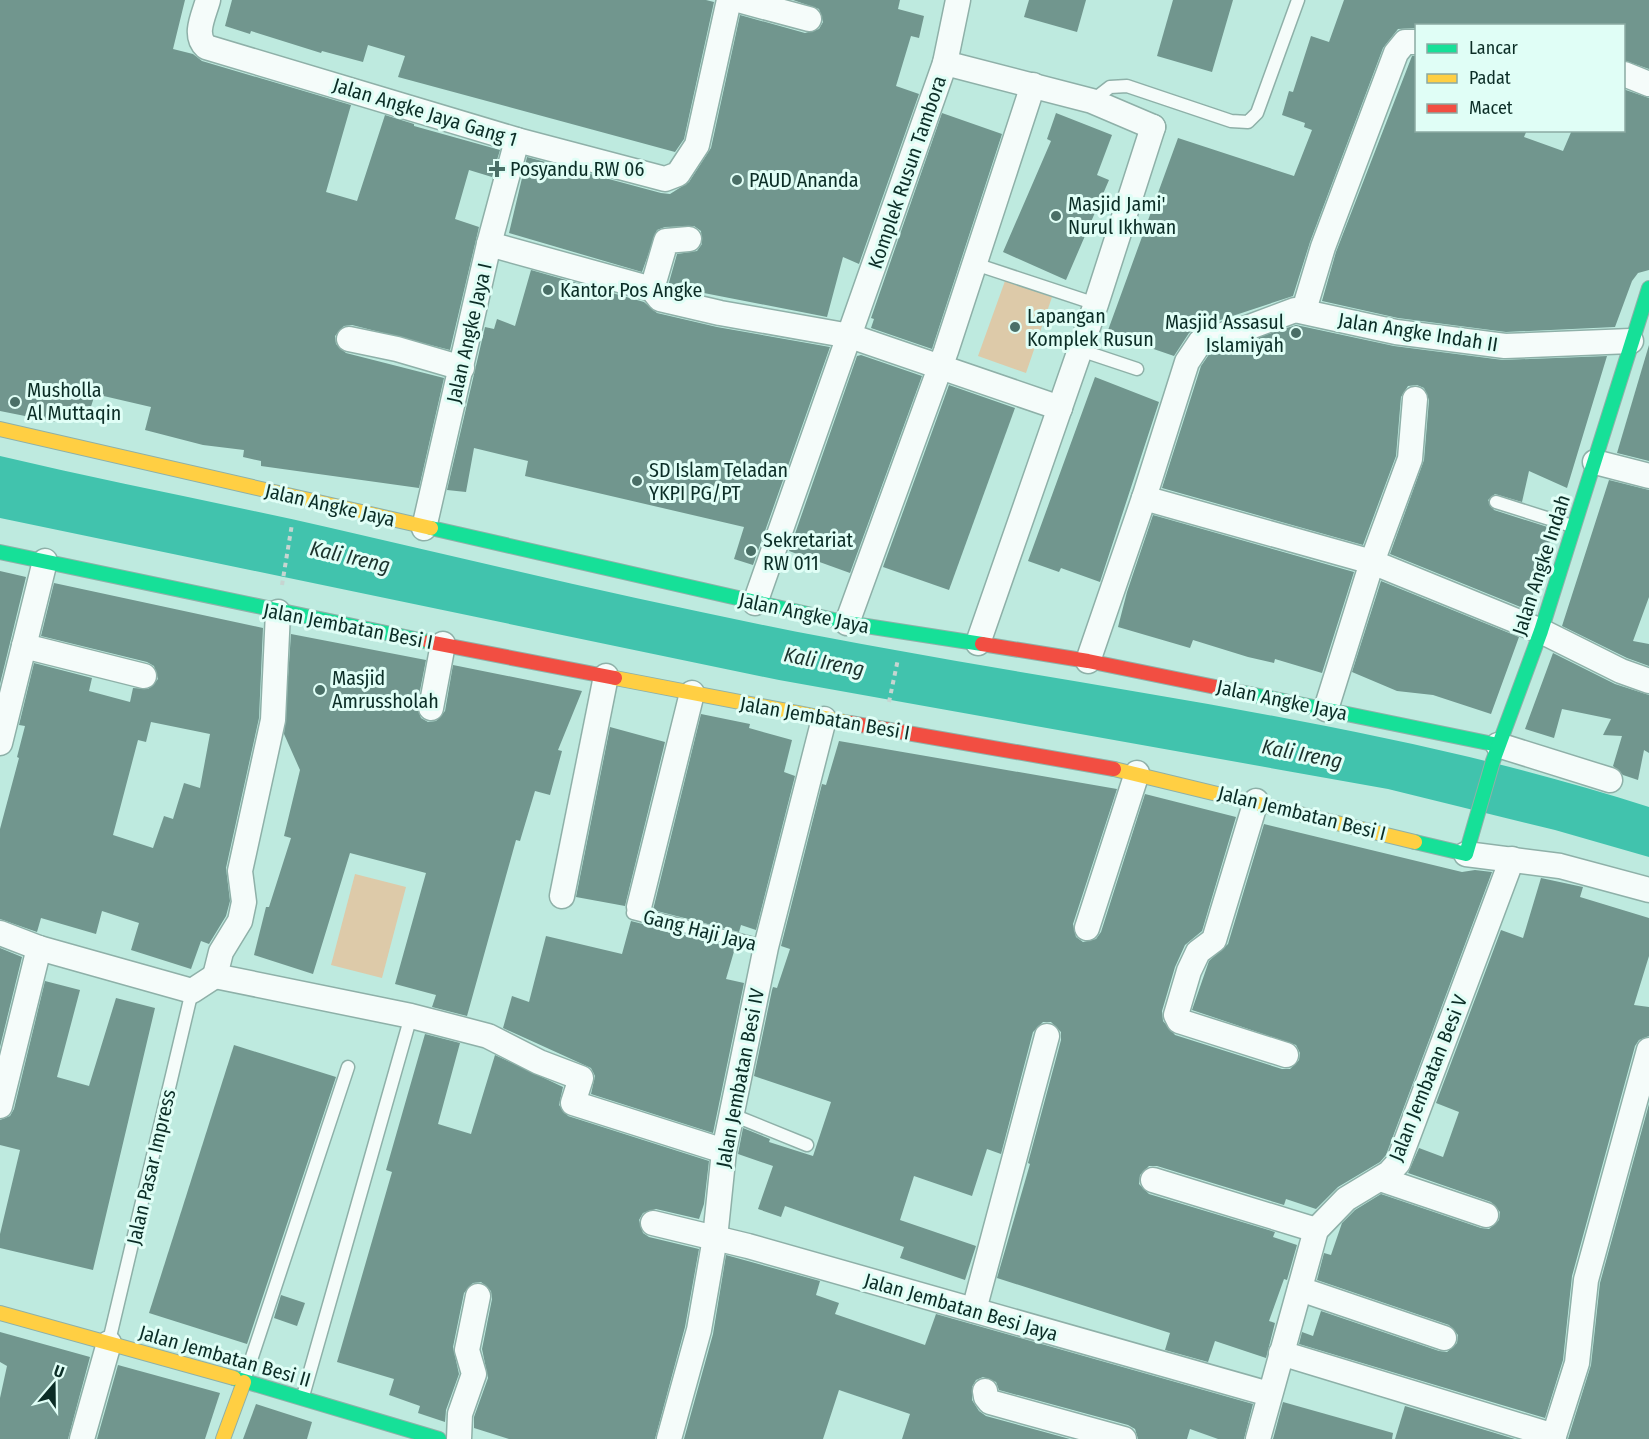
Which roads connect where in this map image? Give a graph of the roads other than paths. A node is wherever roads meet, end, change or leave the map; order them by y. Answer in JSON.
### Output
{"nodes":[{"id":1,"x":208,"y":0,"type":"edge"},
{"id":2,"x":729,"y":0,"type":"edge"},
{"id":3,"x":738,"y":0,"type":"edge"},
{"id":4,"x":958,"y":0,"type":"edge"},
{"id":5,"x":1298,"y":0,"type":"edge"},
{"id":6,"x":809,"y":19,"type":"dead end"},
{"id":7,"x":1415,"y":42,"type":"edge"},
{"id":8,"x":945,"y":63,"type":"junction"},
{"id":9,"x":1625,"y":75,"type":"edge"},
{"id":10,"x":1649,"y":84,"type":"edge"},
{"id":11,"x":1034,"y":85,"type":"junction"},
{"id":12,"x":1092,"y":102,"type":"junction"},
{"id":13,"x":517,"y":140,"type":"junction"},
{"id":14,"x":689,"y":239,"type":"dead end"},
{"id":15,"x":489,"y":244,"type":"junction"},
{"id":16,"x":975,"y":264,"type":"junction"},
{"id":17,"x":1649,"y":288,"type":"edge"},
{"id":18,"x":652,"y":289,"type":"junction"},
{"id":19,"x":1095,"y":304,"type":"junction"},
{"id":20,"x":1304,"y":310,"type":"junction"},
{"id":21,"x":1643,"y":318,"type":"edge"},
{"id":22,"x":850,"y":336,"type":"junction"},
{"id":23,"x":349,"y":339,"type":"dead end"},
{"id":24,"x":1631,"y":341,"type":"junction"},
{"id":25,"x":1080,"y":350,"type":"junction"},
{"id":26,"x":940,"y":365,"type":"junction"},
{"id":27,"x":462,"y":368,"type":"junction"},
{"id":28,"x":1137,"y":369,"type":"dead end"},
{"id":29,"x":1415,"y":399,"type":"dead end"},
{"id":30,"x":1060,"y":408,"type":"junction"},
{"id":31,"x":0,"y":429,"type":"edge"},
{"id":32,"x":1595,"y":462,"type":"junction"},
{"id":33,"x":1649,"y":476,"type":"edge"},
{"id":34,"x":1144,"y":498,"type":"junction"},
{"id":35,"x":1496,"y":502,"type":"dead end"},
{"id":36,"x":1574,"y":527,"type":"junction"},
{"id":37,"x":424,"y":528,"type":"junction"},
{"id":38,"x":0,"y":552,"type":"edge"},
{"id":39,"x":45,"y":561,"type":"junction"},
{"id":40,"x":1372,"y":562,"type":"junction"},
{"id":41,"x":755,"y":603,"type":"junction"},
{"id":42,"x":279,"y":604,"type":"junction"},
{"id":43,"x":847,"y":623,"type":"junction"},
{"id":44,"x":1541,"y":632,"type":"junction"},
{"id":45,"x":978,"y":643,"type":"junction"},
{"id":46,"x":443,"y":645,"type":"junction"},
{"id":47,"x":24,"y":646,"type":"junction"},
{"id":48,"x":1088,"y":661,"type":"junction"},
{"id":49,"x":144,"y":676,"type":"dead end"},
{"id":50,"x":606,"y":676,"type":"junction"},
{"id":51,"x":1649,"y":681,"type":"edge"},
{"id":52,"x":692,"y":693,"type":"junction"},
{"id":53,"x":431,"y":708,"type":"dead end"},
{"id":54,"x":1326,"y":709,"type":"junction"},
{"id":55,"x":824,"y":719,"type":"junction"},
{"id":56,"x":0,"y":743,"type":"edge"},
{"id":57,"x":1495,"y":753,"type":"junction"},
{"id":58,"x":1137,"y":773,"type":"junction"},
{"id":59,"x":1610,"y":780,"type":"dead end"},
{"id":60,"x":1256,"y":801,"type":"junction"},
{"id":61,"x":1468,"y":846,"type":"junction"},
{"id":62,"x":1512,"y":859,"type":"junction"},
{"id":63,"x":1649,"y":890,"type":"edge"},
{"id":64,"x":562,"y":896,"type":"dead end"},
{"id":65,"x":636,"y":910,"type":"joint"},
{"id":66,"x":1087,"y":928,"type":"dead end"},
{"id":67,"x":0,"y":933,"type":"edge"},
{"id":68,"x":766,"y":947,"type":"junction"},
{"id":69,"x":39,"y":948,"type":"junction"},
{"id":70,"x":215,"y":976,"type":"junction"},
{"id":71,"x":192,"y":991,"type":"junction"},
{"id":72,"x":411,"y":1016,"type":"junction"},
{"id":73,"x":1047,"y":1036,"type":"dead end"},
{"id":74,"x":1649,"y":1050,"type":"edge"},
{"id":75,"x":1286,"y":1055,"type":"dead end"},
{"id":76,"x":348,"y":1067,"type":"dead end"},
{"id":77,"x":0,"y":1106,"type":"edge"},
{"id":78,"x":733,"y":1115,"type":"junction"},
{"id":79,"x":807,"y":1145,"type":"dead end"},
{"id":80,"x":724,"y":1151,"type":"junction"},
{"id":81,"x":1380,"y":1179,"type":"junction"},
{"id":82,"x":1153,"y":1180,"type":"dead end"},
{"id":83,"x":1486,"y":1215,"type":"dead end"},
{"id":84,"x":653,"y":1223,"type":"dead end"},
{"id":85,"x":1316,"y":1230,"type":"junction"},
{"id":86,"x":715,"y":1238,"type":"junction"},
{"id":87,"x":1300,"y":1289,"type":"junction"},
{"id":88,"x":478,"y":1296,"type":"dead end"},
{"id":89,"x":974,"y":1310,"type":"junction"},
{"id":90,"x":0,"y":1313,"type":"edge"},
{"id":91,"x":1444,"y":1338,"type":"dead end"},
{"id":92,"x":109,"y":1342,"type":"junction"},
{"id":93,"x":1281,"y":1353,"type":"junction"},
{"id":94,"x":244,"y":1382,"type":"junction"},
{"id":95,"x":985,"y":1391,"type":"dead end"},
{"id":96,"x":1269,"y":1394,"type":"junction"},
{"id":97,"x":303,"y":1398,"type":"junction"},
{"id":98,"x":1553,"y":1438,"type":"edge"},
{"id":99,"x":82,"y":1439,"type":"edge"},
{"id":100,"x":223,"y":1439,"type":"edge"},
{"id":101,"x":439,"y":1439,"type":"edge"},
{"id":102,"x":459,"y":1439,"type":"edge"},
{"id":103,"x":669,"y":1439,"type":"edge"},
{"id":104,"x":1124,"y":1439,"type":"edge"},
{"id":105,"x":1258,"y":1439,"type":"edge"}],
"edges":[{"from":1,"to":13,"type":"street","name":"Jalan Angke Jaya Gang 1"},
{"from":2,"to":13,"type":"street","name":"Jalan Angke Jaya Gang 1"},
{"from":3,"to":6,"type":"street"},
{"from":4,"to":8,"type":"street"},
{"from":5,"to":12,"type":"lane"},
{"from":7,"to":20,"type":"street"},
{"from":8,"to":11,"type":"street","name":"Komplek Rusun Tambora"},
{"from":8,"to":22,"type":"street","name":"Komplek Rusun Tambora"},
{"from":9,"to":10,"type":"street"},
{"from":11,"to":12,"type":"street","name":"Komplek Rusun Tambora"},
{"from":11,"to":16,"type":"street"},
{"from":12,"to":19,"type":"street","name":"Komplek Rusun Tambora"},
{"from":13,"to":15,"type":"street","name":"Jalan Angke Jaya I"},
{"from":14,"to":18,"type":"street"},
{"from":15,"to":18,"type":"street"},
{"from":15,"to":27,"type":"street","name":"Jalan Angke Jaya I"},
{"from":16,"to":19,"type":"lane"},
{"from":16,"to":26,"type":"street"},
{"from":17,"to":21,"type":"street","name":"Jalan Angke Indah"},
{"from":18,"to":22,"type":"street"},
{"from":19,"to":25,"type":"street","name":"Komplek Rusun Tambora"},
{"from":20,"to":24,"type":"street","name":"Jalan Angke Indah II"},
{"from":20,"to":34,"type":"street","name":"Jalan Angke Indah II"},
{"from":21,"to":24,"type":"street","name":"Jalan Angke Indah"},
{"from":22,"to":26,"type":"street"},
{"from":22,"to":41,"type":"street","name":"Komplek Rusun Tambora"},
{"from":23,"to":27,"type":"street"},
{"from":24,"to":32,"type":"street","name":"Jalan Angke Indah"},
{"from":25,"to":28,"type":"lane"},
{"from":25,"to":30,"type":"street","name":"Komplek Rusun Tambora"},
{"from":26,"to":30,"type":"street"},
{"from":26,"to":43,"type":"street"},
{"from":27,"to":37,"type":"street","name":"Jalan Angke Jaya I"},
{"from":29,"to":40,"type":"street"},
{"from":30,"to":45,"type":"street","name":"Komplek Rusun Tambora"},
{"from":31,"to":37,"type":"street","name":"Jalan Angke Jaya"},
{"from":32,"to":33,"type":"street"},
{"from":32,"to":36,"type":"street","name":"Jalan Angke Indah"},
{"from":34,"to":40,"type":"street"},
{"from":34,"to":48,"type":"street"},
{"from":35,"to":36,"type":"lane"},
{"from":36,"to":44,"type":"street","name":"Jalan Angke Indah"},
{"from":37,"to":41,"type":"street","name":"Jalan Angke Jaya"},
{"from":38,"to":39,"type":"street","name":"Jalan Jembatan Besi I"},
{"from":39,"to":42,"type":"street","name":"Jalan Jembatan Besi I"},
{"from":39,"to":47,"type":"street"},
{"from":40,"to":44,"type":"street"},
{"from":40,"to":54,"type":"street"},
{"from":41,"to":43,"type":"street","name":"Jalan Angke Jaya"},
{"from":42,"to":46,"type":"street","name":"Jalan Jembatan Besi I"},
{"from":42,"to":70,"type":"street"},
{"from":43,"to":45,"type":"street","name":"Jalan Angke Jaya"},
{"from":44,"to":51,"type":"street"},
{"from":44,"to":57,"type":"street","name":"Jalan Angke Indah"},
{"from":45,"to":48,"type":"street","name":"Jalan Angke Jaya"},
{"from":46,"to":50,"type":"street","name":"Jalan Jembatan Besi I"},
{"from":46,"to":53,"type":"street"},
{"from":47,"to":49,"type":"street"},
{"from":47,"to":56,"type":"street"},
{"from":48,"to":54,"type":"street","name":"Jalan Angke Jaya"},
{"from":50,"to":52,"type":"street","name":"Jalan Jembatan Besi I"},
{"from":50,"to":64,"type":"street"},
{"from":52,"to":55,"type":"street","name":"Jalan Jembatan Besi I"},
{"from":52,"to":65,"type":"street"},
{"from":54,"to":57,"type":"street","name":"Jalan Angke Jaya"},
{"from":55,"to":58,"type":"street","name":"Jalan Jembatan Besi I"},
{"from":55,"to":68,"type":"street","name":"Jalan Jembatan Besi IV"},
{"from":57,"to":59,"type":"street","name":"Jalan Angke Jaya"},
{"from":57,"to":61,"type":"street","name":"Jalan Angke Indah"},
{"from":58,"to":60,"type":"street","name":"Jalan Jembatan Besi I"},
{"from":58,"to":66,"type":"street"},
{"from":60,"to":61,"type":"street","name":"Jalan Jembatan Besi I"},
{"from":60,"to":75,"type":"street"},
{"from":61,"to":62,"type":"street","name":"Jalan Jembatan Besi I"},
{"from":62,"to":63,"type":"street","name":"Jalan Jembatan Besi I"},
{"from":62,"to":81,"type":"street","name":"Jalan Jembatan Besi V"},
{"from":65,"to":68,"type":"lane","name":"Gang Haji Jaya"},
{"from":67,"to":69,"type":"street"},
{"from":68,"to":78,"type":"street","name":"Jalan Jembatan Besi IV"},
{"from":69,"to":71,"type":"street"},
{"from":69,"to":77,"type":"street"},
{"from":70,"to":71,"type":"street"},
{"from":70,"to":72,"type":"street"},
{"from":71,"to":92,"type":"lane","name":"Jalan Pasar Impress"},
{"from":72,"to":80,"type":"street"},
{"from":72,"to":97,"type":"lane"},
{"from":73,"to":89,"type":"street"},
{"from":74,"to":98,"type":"street"},
{"from":76,"to":94,"type":"lane"},
{"from":78,"to":79,"type":"lane"},
{"from":78,"to":80,"type":"street","name":"Jalan Jembatan Besi IV"},
{"from":80,"to":86,"type":"street","name":"Jalan Jembatan Besi IV"},
{"from":81,"to":83,"type":"street"},
{"from":81,"to":85,"type":"street","name":"Jalan Jembatan Besi V"},
{"from":82,"to":85,"type":"street"},
{"from":84,"to":86,"type":"street","name":"Jalan Jembatan Besi Jaya"},
{"from":85,"to":87,"type":"street","name":"Jalan Jembatan Besi V"},
{"from":86,"to":89,"type":"street","name":"Jalan Jembatan Besi Jaya"},
{"from":86,"to":103,"type":"street","name":"Jalan Jembatan Besi IV"},
{"from":87,"to":91,"type":"street"},
{"from":87,"to":93,"type":"street","name":"Jalan Jembatan Besi V"},
{"from":88,"to":102,"type":"street"},
{"from":89,"to":96,"type":"street","name":"Jalan Jembatan Besi Jaya"},
{"from":90,"to":92,"type":"street","name":"Jalan Jembatan Besi II"},
{"from":92,"to":94,"type":"street","name":"Jalan Jembatan Besi II"},
{"from":92,"to":99,"type":"street"},
{"from":93,"to":96,"type":"street","name":"Jalan Jembatan Besi V"},
{"from":93,"to":98,"type":"street"},
{"from":94,"to":97,"type":"street","name":"Jalan Jembatan Besi II"},
{"from":94,"to":100,"type":"street"},
{"from":95,"to":104,"type":"street"},
{"from":96,"to":105,"type":"street","name":"Jalan Jembatan Besi V"},
{"from":97,"to":101,"type":"street","name":"Jalan Jembatan Besi II"}]}
